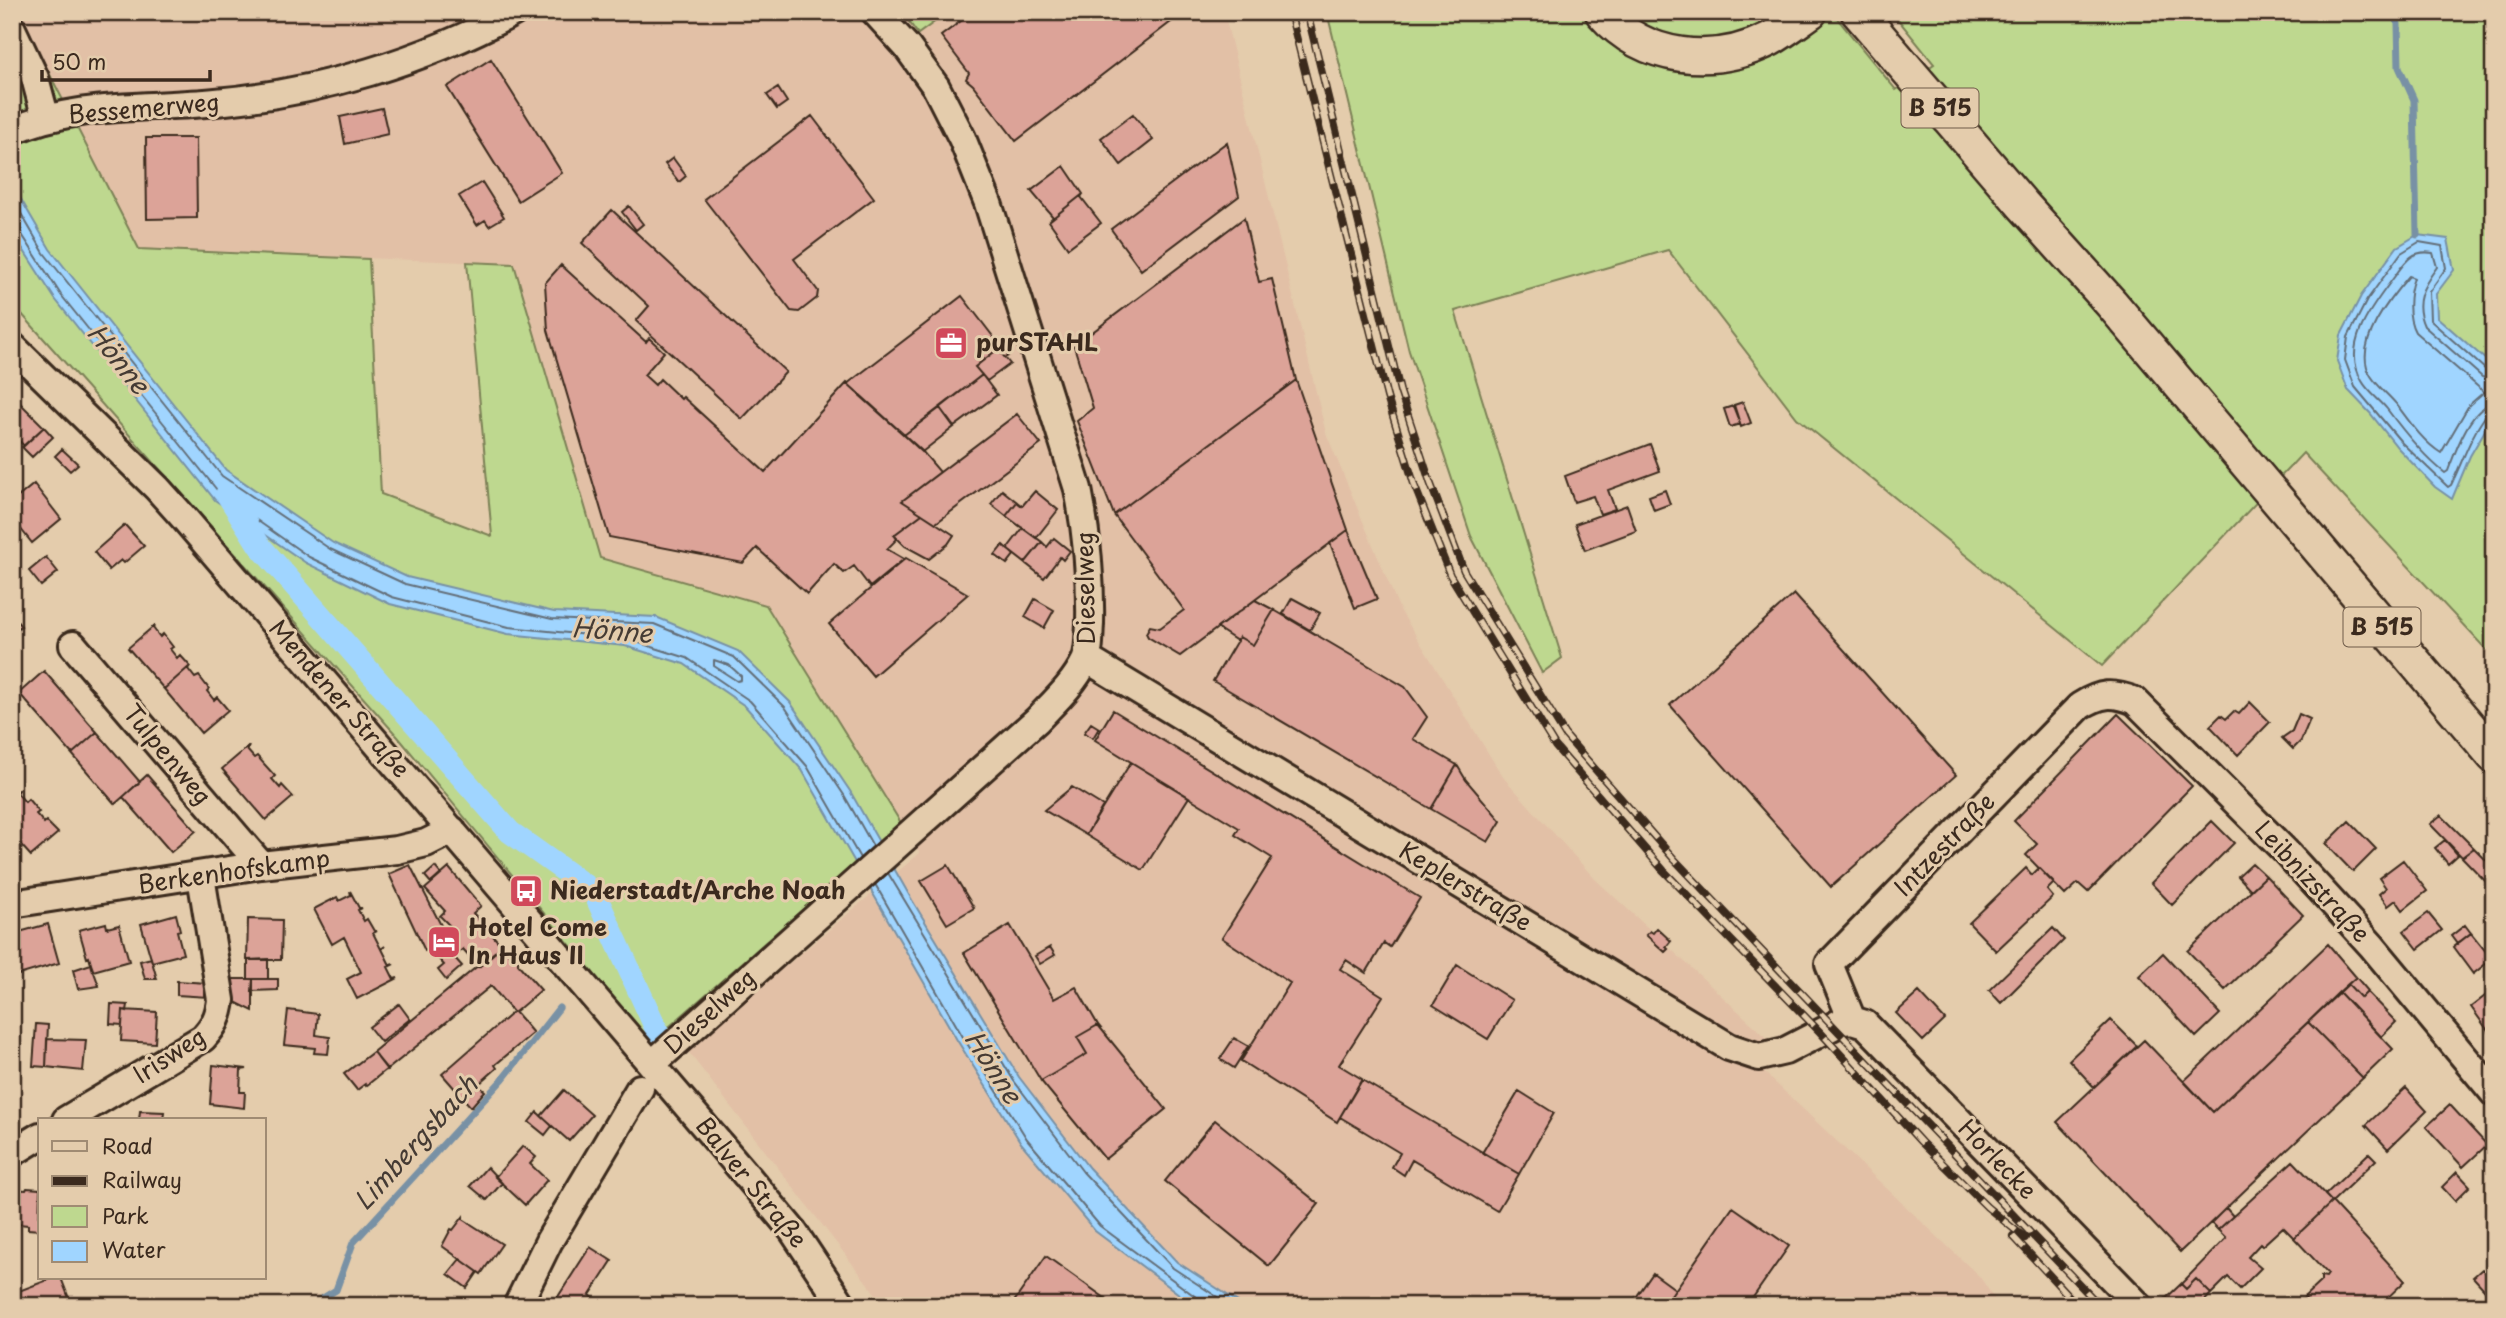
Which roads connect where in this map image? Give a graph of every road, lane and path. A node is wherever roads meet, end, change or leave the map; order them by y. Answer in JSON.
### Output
{"nodes":[{"id":1,"x":514,"y":12,"type":"edge"},
{"id":2,"x":875,"y":12,"type":"edge"},
{"id":3,"x":1602,"y":12,"type":"edge"},
{"id":4,"x":1810,"y":12,"type":"edge"},
{"id":5,"x":1858,"y":12,"type":"edge"},
{"id":6,"x":1776,"y":25,"type":"edge"},
{"id":7,"x":12,"y":29,"type":"edge"},
{"id":8,"x":46,"y":119,"type":"junction"},
{"id":9,"x":12,"y":131,"type":"edge"},
{"id":10,"x":12,"y":346,"type":"edge"},
{"id":11,"x":73,"y":645,"type":"dead end"},
{"id":12,"x":1087,"y":659,"type":"junction"},
{"id":13,"x":2110,"y":695,"type":"joint"},
{"id":14,"x":2494,"y":757,"type":"edge"},
{"id":15,"x":452,"y":830,"type":"junction"},
{"id":16,"x":261,"y":865,"type":"junction"},
{"id":17,"x":201,"y":876,"type":"junction"},
{"id":18,"x":15,"y":899,"type":"edge"},
{"id":19,"x":1852,"y":1020,"type":"junction"},
{"id":20,"x":652,"y":1064,"type":"junction"},
{"id":21,"x":640,"y":1088,"type":"dead end"},
{"id":22,"x":2494,"y":1093,"type":"edge"},
{"id":23,"x":69,"y":1118,"type":"edge"},
{"id":24,"x":38,"y":1137,"type":"edge"},
{"id":25,"x":12,"y":1153,"type":"edge"},
{"id":26,"x":517,"y":1306,"type":"edge"},
{"id":27,"x":844,"y":1306,"type":"edge"},
{"id":28,"x":2139,"y":1306,"type":"edge"}],
"edges":[{"from":1,"to":8,"type":"street","name":"Bessemerweg"},
{"from":2,"to":12,"type":"street","name":"Dieselweg"},
{"from":3,"to":6,"type":"main road"},
{"from":4,"to":6,"type":"main road"},
{"from":5,"to":14,"type":"main road","number":"B 515"},
{"from":7,"to":8,"type":"street"},
{"from":8,"to":9,"type":"street","name":"Bessemerweg"},
{"from":10,"to":15,"type":"street","name":"Mendener Straße"},
{"from":11,"to":16,"type":"street","name":"Tulpenweg"},
{"from":12,"to":19,"type":"street","name":"Keplerstraße"},
{"from":12,"to":20,"type":"street","name":"Dieselweg"},
{"from":13,"to":19,"type":"street","name":"Intzestraße"},
{"from":13,"to":22,"type":"street","name":"Leibnizstraße"},
{"from":15,"to":16,"type":"street","name":"Berkenhofskamp"},
{"from":15,"to":20,"type":"street","name":"Mendener Straße"},
{"from":16,"to":17,"type":"street","name":"Berkenhofskamp"},
{"from":17,"to":18,"type":"street","name":"Berkenhofskamp"},
{"from":17,"to":23,"type":"street","name":"Irisweg"},
{"from":19,"to":28,"type":"street","name":"Horlecke"},
{"from":20,"to":27,"type":"street","name":"Balver Straße"},
{"from":21,"to":26,"type":"street"},
{"from":24,"to":25,"type":"street"}]}
